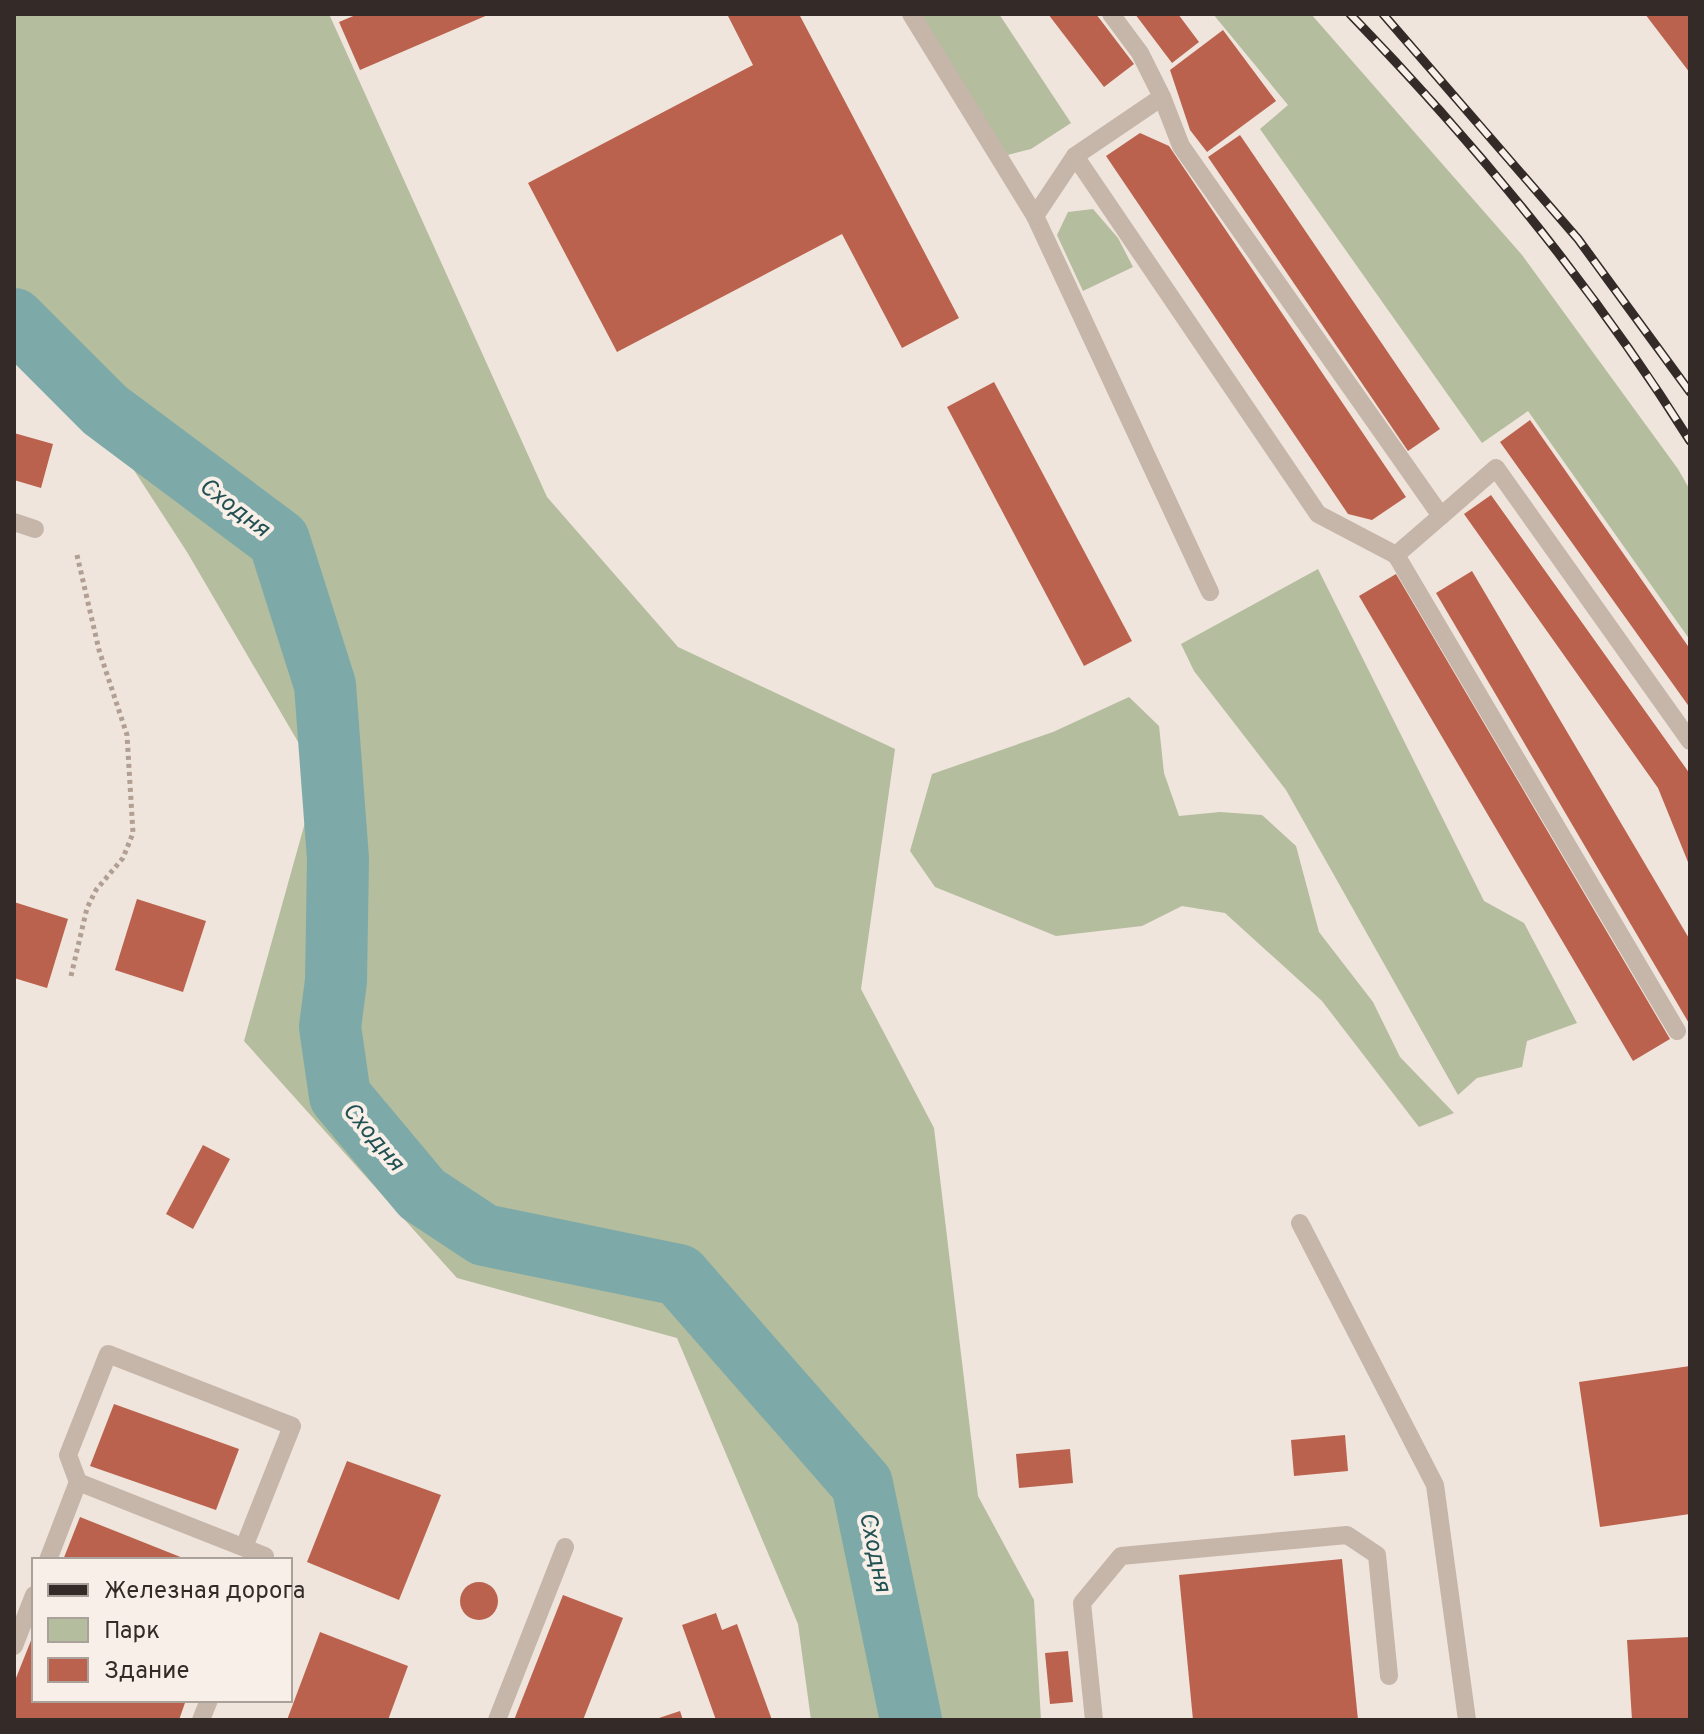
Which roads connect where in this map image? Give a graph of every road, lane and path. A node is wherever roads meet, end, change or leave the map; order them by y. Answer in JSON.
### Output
{"nodes":[{"id":1,"x":911,"y":14,"type":"edge"},
{"id":2,"x":1111,"y":14,"type":"edge"},
{"id":3,"x":1162,"y":97,"type":"junction"},
{"id":4,"x":1075,"y":156,"type":"junction"},
{"id":5,"x":1035,"y":216,"type":"junction"},
{"id":6,"x":1441,"y":516,"type":"junction"},
{"id":7,"x":14,"y":522,"type":"edge"},
{"id":8,"x":35,"y":529,"type":"dead end"},
{"id":9,"x":77,"y":555,"type":"dead end"},
{"id":10,"x":1396,"y":555,"type":"junction"},
{"id":11,"x":1210,"y":592,"type":"dead end"},
{"id":12,"x":1690,"y":741,"type":"edge"},
{"id":13,"x":71,"y":976,"type":"dead end"},
{"id":14,"x":1677,"y":1031,"type":"dead end"},
{"id":15,"x":1300,"y":1223,"type":"dead end"},
{"id":16,"x":78,"y":1482,"type":"junction"},
{"id":17,"x":244,"y":1547,"type":"junction"},
{"id":18,"x":565,"y":1547,"type":"dead end"},
{"id":19,"x":49,"y":1558,"type":"edge"},
{"id":20,"x":264,"y":1558,"type":"edge"},
{"id":21,"x":32,"y":1600,"type":"edge"},
{"id":22,"x":14,"y":1646,"type":"edge"},
{"id":23,"x":1389,"y":1676,"type":"dead end"},
{"id":24,"x":497,"y":1720,"type":"edge"},
{"id":25,"x":1094,"y":1720,"type":"edge"},
{"id":26,"x":1467,"y":1720,"type":"edge"}],
"edges":[{"from":1,"to":5,"type":"lane"},
{"from":2,"to":3,"type":"lane"},
{"from":3,"to":4,"type":"lane"},
{"from":3,"to":6,"type":"lane"},
{"from":4,"to":5,"type":"lane"},
{"from":4,"to":10,"type":"lane"},
{"from":5,"to":11,"type":"lane"},
{"from":6,"to":10,"type":"lane"},
{"from":6,"to":12,"type":"lane"},
{"from":7,"to":8,"type":"lane"},
{"from":9,"to":13,"type":"path"},
{"from":10,"to":14,"type":"lane"},
{"from":15,"to":26,"type":"lane"},
{"from":16,"to":17,"type":"lane"},
{"from":16,"to":17,"type":"lane"},
{"from":16,"to":19,"type":"lane"},
{"from":17,"to":20,"type":"lane"},
{"from":18,"to":24,"type":"lane"},
{"from":21,"to":22,"type":"lane"},
{"from":23,"to":25,"type":"lane"}]}
